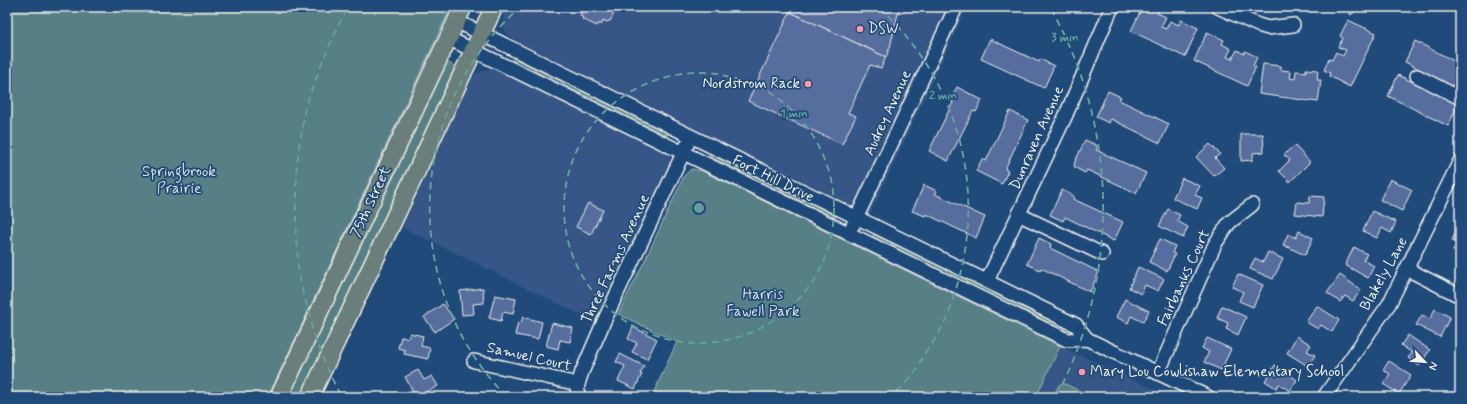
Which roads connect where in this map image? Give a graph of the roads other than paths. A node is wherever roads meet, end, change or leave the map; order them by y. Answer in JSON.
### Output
{"nodes":[{"id":1,"x":494,"y":7,"type":"edge"},
{"id":2,"x":956,"y":7,"type":"edge"},
{"id":3,"x":1112,"y":7,"type":"edge"},
{"id":4,"x":1218,"y":7,"type":"edge"},
{"id":5,"x":459,"y":14,"type":"edge"},
{"id":6,"x":1293,"y":25,"type":"dead end"},
{"id":7,"x":481,"y":33,"type":"junction"},
{"id":8,"x":448,"y":38,"type":"junction"},
{"id":9,"x":474,"y":50,"type":"junction"},
{"id":10,"x":1417,"y":76,"type":"dead end"},
{"id":11,"x":1460,"y":98,"type":"edge"},
{"id":12,"x":691,"y":136,"type":"junction"},
{"id":13,"x":684,"y":153,"type":"junction"},
{"id":14,"x":1460,"y":161,"type":"edge"},
{"id":15,"x":1252,"y":205,"type":"dead end"},
{"id":16,"x":1020,"y":215,"type":"junction"},
{"id":17,"x":856,"y":217,"type":"junction"},
{"id":18,"x":849,"y":234,"type":"junction"},
{"id":19,"x":1102,"y":254,"type":"dead end"},
{"id":20,"x":1407,"y":269,"type":"junction"},
{"id":21,"x":987,"y":281,"type":"junction"},
{"id":22,"x":1460,"y":296,"type":"edge"},
{"id":23,"x":1086,"y":339,"type":"junction"},
{"id":24,"x":474,"y":361,"type":"dead end"},
{"id":25,"x":1158,"y":373,"type":"junction"},
{"id":26,"x":577,"y":391,"type":"edge"},
{"id":27,"x":279,"y":397,"type":"edge"},
{"id":28,"x":310,"y":397,"type":"edge"},
{"id":29,"x":1208,"y":397,"type":"edge"},
{"id":30,"x":1324,"y":397,"type":"edge"}],
"edges":[{"from":1,"to":7,"type":"main road","name":"75th Street"},
{"from":2,"to":17,"type":"street","name":"Audrey Avenue"},
{"from":3,"to":16,"type":"street","name":"Dunraven Avenue"},
{"from":4,"to":6,"type":"street"},
{"from":5,"to":7,"type":"street","name":"Fort Hill Drive"},
{"from":5,"to":8,"type":"main road","name":"75th Street"},
{"from":7,"to":9,"type":"main road","name":"75th Street"},
{"from":7,"to":12,"type":"street","name":"Fort Hill Drive"},
{"from":8,"to":9,"type":"street","name":"Fort Hill Drive"},
{"from":8,"to":27,"type":"main road","name":"75th Street"},
{"from":9,"to":13,"type":"street","name":"Fort Hill Drive"},
{"from":9,"to":28,"type":"main road","name":"75th Street"},
{"from":10,"to":11,"type":"street"},
{"from":12,"to":13,"type":"street","name":"Three Farms Avenue"},
{"from":12,"to":17,"type":"street","name":"Fort Hill Drive"},
{"from":13,"to":18,"type":"street","name":"Fort Hill Drive"},
{"from":13,"to":26,"type":"street","name":"Three Farms Avenue"},
{"from":14,"to":20,"type":"street","name":"Blakely Lane"},
{"from":15,"to":25,"type":"street","name":"Fairbanks Court"},
{"from":16,"to":19,"type":"street"},
{"from":16,"to":21,"type":"street","name":"Dunraven Avenue"},
{"from":17,"to":18,"type":"street","name":"Audrey Avenue"},
{"from":17,"to":21,"type":"street","name":"Fort Hill Drive"},
{"from":18,"to":23,"type":"street","name":"Fort Hill Drive"},
{"from":20,"to":22,"type":"street"},
{"from":20,"to":30,"type":"street","name":"Blakely Lane"},
{"from":21,"to":23,"type":"street","name":"Fort Hill Drive"},
{"from":23,"to":25,"type":"street","name":"Fort Hill Drive"},
{"from":24,"to":26,"type":"street","name":"Samuel Court"},
{"from":25,"to":29,"type":"street","name":"Fort Hill Drive"}]}
